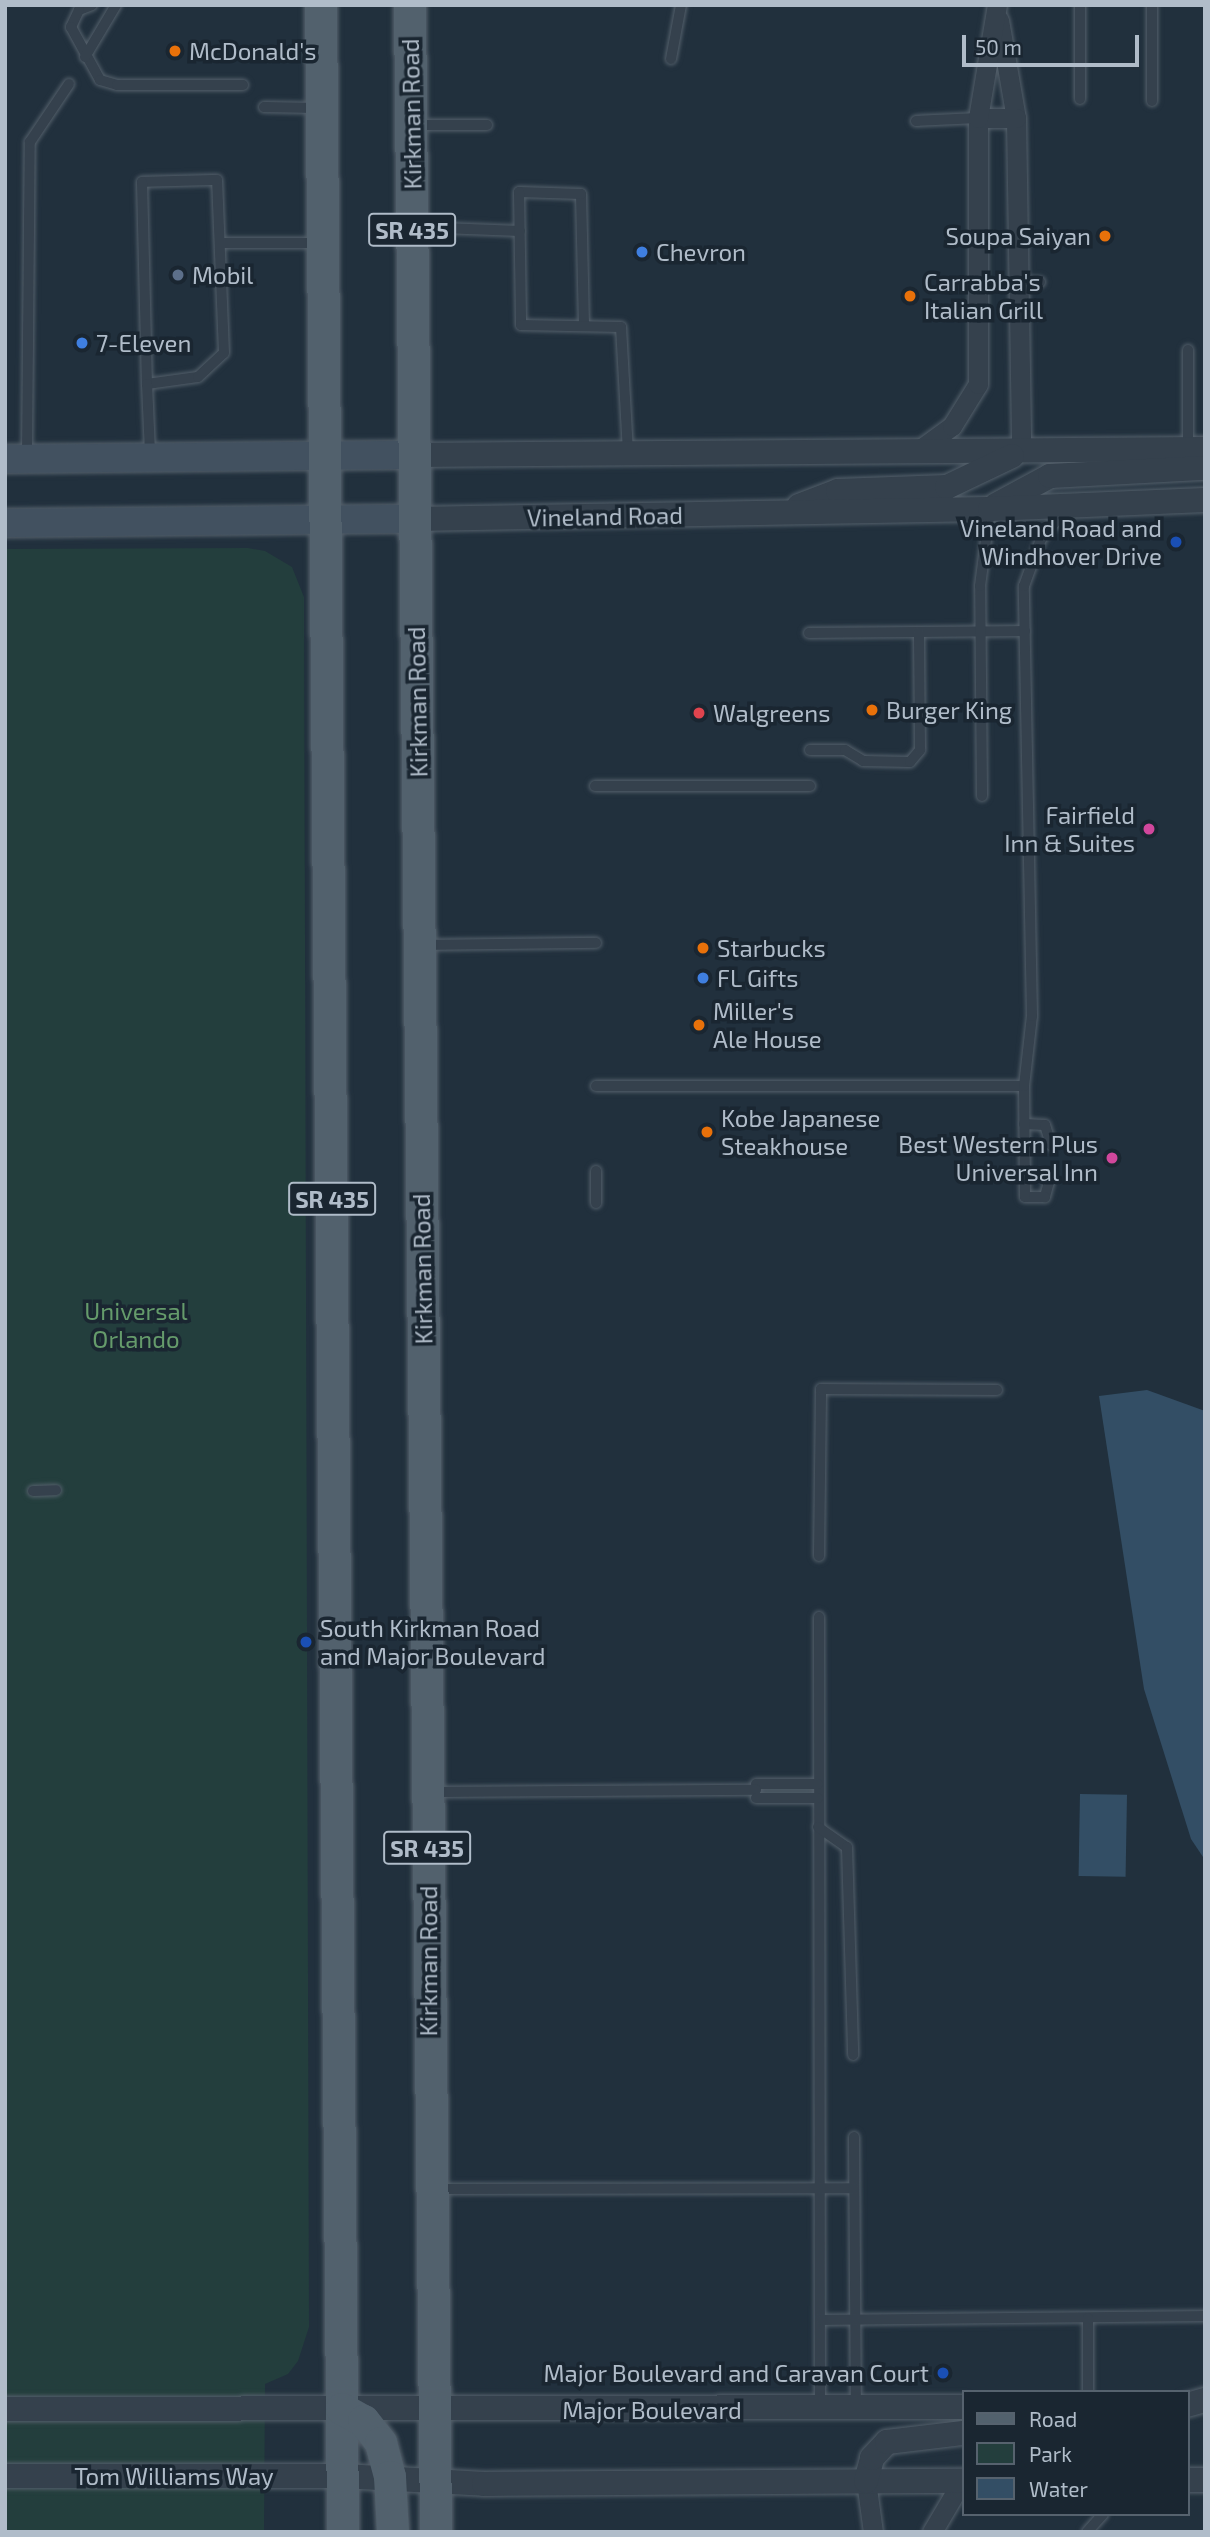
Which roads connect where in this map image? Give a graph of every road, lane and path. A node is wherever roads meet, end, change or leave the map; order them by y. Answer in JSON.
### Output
{"nodes":[{"id":1,"x":92,"y":5,"type":"edge"},
{"id":2,"x":116,"y":5,"type":"edge"},
{"id":3,"x":321,"y":5,"type":"edge"},
{"id":4,"x":410,"y":5,"type":"edge"},
{"id":5,"x":681,"y":5,"type":"edge"},
{"id":6,"x":997,"y":5,"type":"edge"},
{"id":7,"x":1080,"y":5,"type":"edge"},
{"id":8,"x":1152,"y":5,"type":"edge"},
{"id":9,"x":85,"y":57,"type":"junction"},
{"id":10,"x":671,"y":59,"type":"dead end"},
{"id":11,"x":69,"y":84,"type":"dead end"},
{"id":12,"x":243,"y":85,"type":"dead end"},
{"id":13,"x":1080,"y":99,"type":"dead end"},
{"id":14,"x":1152,"y":102,"type":"dead end"},
{"id":15,"x":264,"y":107,"type":"dead end"},
{"id":16,"x":322,"y":108,"type":"junction"},
{"id":17,"x":978,"y":118,"type":"junction"},
{"id":18,"x":1016,"y":118,"type":"junction"},
{"id":19,"x":916,"y":121,"type":"dead end"},
{"id":20,"x":411,"y":125,"type":"junction"},
{"id":21,"x":486,"y":125,"type":"dead end"},
{"id":22,"x":412,"y":227,"type":"junction"},
{"id":23,"x":520,"y":231,"type":"junction"},
{"id":24,"x":221,"y":243,"type":"junction"},
{"id":25,"x":323,"y":243,"type":"junction"},
{"id":26,"x":1018,"y":282,"type":"junction"},
{"id":27,"x":1040,"y":282,"type":"dead end"},
{"id":28,"x":584,"y":326,"type":"junction"},
{"id":29,"x":1188,"y":350,"type":"dead end"},
{"id":30,"x":146,"y":384,"type":"junction"},
{"id":31,"x":1196,"y":449,"type":"edge"},
{"id":32,"x":1021,"y":452,"type":"junction"},
{"id":33,"x":915,"y":453,"type":"junction"},
{"id":34,"x":628,"y":454,"type":"junction"},
{"id":35,"x":414,"y":455,"type":"junction"},
{"id":36,"x":326,"y":456,"type":"junction"},
{"id":37,"x":150,"y":458,"type":"junction"},
{"id":38,"x":16,"y":459,"type":"edge"},
{"id":39,"x":1205,"y":468,"type":"edge"},
{"id":40,"x":1205,"y":500,"type":"edge"},
{"id":41,"x":1070,"y":505,"type":"junction"},
{"id":42,"x":990,"y":509,"type":"junction"},
{"id":43,"x":782,"y":513,"type":"junction"},
{"id":44,"x":415,"y":519,"type":"junction"},
{"id":45,"x":326,"y":521,"type":"junction"},
{"id":46,"x":5,"y":523,"type":"edge"},
{"id":47,"x":980,"y":631,"type":"junction"},
{"id":48,"x":1025,"y":631,"type":"junction"},
{"id":49,"x":919,"y":632,"type":"junction"},
{"id":50,"x":809,"y":633,"type":"dead end"},
{"id":51,"x":810,"y":750,"type":"dead end"},
{"id":52,"x":596,"y":786,"type":"dead end"},
{"id":53,"x":810,"y":786,"type":"dead end"},
{"id":54,"x":982,"y":796,"type":"dead end"},
{"id":55,"x":596,"y":943,"type":"dead end"},
{"id":56,"x":419,"y":945,"type":"junction"},
{"id":57,"x":596,"y":1086,"type":"dead end"},
{"id":58,"x":1024,"y":1086,"type":"junction"},
{"id":59,"x":1024,"y":1124,"type":"junction"},
{"id":60,"x":1051,"y":1145,"type":"dead end"},
{"id":61,"x":596,"y":1171,"type":"dead end"},
{"id":62,"x":1050,"y":1178,"type":"dead end"},
{"id":63,"x":596,"y":1203,"type":"dead end"},
{"id":64,"x":997,"y":1390,"type":"dead end"},
{"id":65,"x":56,"y":1490,"type":"dead end"},
{"id":66,"x":33,"y":1491,"type":"dead end"},
{"id":67,"x":819,"y":1556,"type":"dead end"},
{"id":68,"x":818,"y":1617,"type":"dead end"},
{"id":69,"x":817,"y":1784,"type":"junction"},
{"id":70,"x":756,"y":1791,"type":"junction"},
{"id":71,"x":426,"y":1793,"type":"junction"},
{"id":72,"x":817,"y":1798,"type":"junction"},
{"id":73,"x":817,"y":1827,"type":"junction"},
{"id":74,"x":853,"y":2056,"type":"dead end"},
{"id":75,"x":854,"y":2137,"type":"dead end"},
{"id":76,"x":821,"y":2188,"type":"junction"},
{"id":77,"x":854,"y":2188,"type":"junction"},
{"id":78,"x":429,"y":2189,"type":"junction"},
{"id":79,"x":1205,"y":2316,"type":"edge"},
{"id":80,"x":1088,"y":2318,"type":"junction"},
{"id":81,"x":821,"y":2320,"type":"junction"},
{"id":82,"x":856,"y":2320,"type":"junction"},
{"id":83,"x":1088,"y":2390,"type":"edge"},
{"id":84,"x":962,"y":2407,"type":"edge"},
{"id":85,"x":5,"y":2409,"type":"edge"},
{"id":86,"x":342,"y":2409,"type":"junction"},
{"id":87,"x":433,"y":2409,"type":"junction"},
{"id":88,"x":820,"y":2410,"type":"junction"},
{"id":89,"x":856,"y":2410,"type":"junction"},
{"id":90,"x":962,"y":2434,"type":"edge"},
{"id":91,"x":5,"y":2476,"type":"edge"},
{"id":92,"x":343,"y":2476,"type":"junction"},
{"id":93,"x":390,"y":2477,"type":"junction"},
{"id":94,"x":866,"y":2481,"type":"junction"},
{"id":95,"x":962,"y":2481,"type":"edge"},
{"id":96,"x":435,"y":2483,"type":"junction"},
{"id":97,"x":1100,"y":2516,"type":"edge"},
{"id":98,"x":344,"y":2532,"type":"edge"},
{"id":99,"x":393,"y":2532,"type":"edge"},
{"id":100,"x":436,"y":2532,"type":"edge"},
{"id":101,"x":873,"y":2532,"type":"edge"},
{"id":102,"x":932,"y":2532,"type":"edge"},
{"id":103,"x":1087,"y":2532,"type":"edge"}],
"edges":[{"from":1,"to":9,"type":"lane"},
{"from":2,"to":9,"type":"lane"},
{"from":3,"to":16,"type":"main road","number":"SR 435"},
{"from":4,"to":20,"type":"main road","name":"Kirkman Road","number":"SR 435"},
{"from":5,"to":10,"type":"lane"},
{"from":6,"to":17,"type":"street"},
{"from":6,"to":18,"type":"street"},
{"from":7,"to":13,"type":"lane"},
{"from":8,"to":14,"type":"lane"},
{"from":9,"to":12,"type":"lane"},
{"from":11,"to":38,"type":"lane"},
{"from":15,"to":16,"type":"lane"},
{"from":16,"to":25,"type":"main road","number":"SR 435"},
{"from":17,"to":18,"type":"street"},
{"from":17,"to":19,"type":"lane"},
{"from":17,"to":33,"type":"street"},
{"from":18,"to":26,"type":"street"},
{"from":20,"to":21,"type":"lane"},
{"from":20,"to":22,"type":"main road","name":"Kirkman Road","number":"SR 435"},
{"from":22,"to":23,"type":"lane"},
{"from":22,"to":35,"type":"main road","name":"Kirkman Road","number":"SR 435"},
{"from":23,"to":28,"type":"lane"},
{"from":23,"to":28,"type":"lane"},
{"from":24,"to":25,"type":"lane"},
{"from":24,"to":30,"type":"lane"},
{"from":24,"to":30,"type":"lane"},
{"from":25,"to":36,"type":"main road","number":"SR 435"},
{"from":26,"to":27,"type":"lane"},
{"from":26,"to":32,"type":"street"},
{"from":28,"to":34,"type":"lane"},
{"from":29,"to":31,"type":"lane"},
{"from":30,"to":37,"type":"lane"},
{"from":31,"to":32,"type":"street"},
{"from":32,"to":33,"type":"street"},
{"from":32,"to":43,"type":"street"},
{"from":33,"to":34,"type":"street"},
{"from":34,"to":35,"type":"street"},
{"from":35,"to":36,"type":"main road"},
{"from":35,"to":44,"type":"main road","name":"Kirkman Road","number":"SR 435"},
{"from":36,"to":37,"type":"main road"},
{"from":36,"to":45,"type":"main road","number":"SR 435"},
{"from":37,"to":38,"type":"main road"},
{"from":39,"to":42,"type":"street"},
{"from":40,"to":41,"type":"street","name":"Vineland Road"},
{"from":41,"to":42,"type":"street","name":"Vineland Road"},
{"from":41,"to":48,"type":"lane"},
{"from":42,"to":43,"type":"street","name":"Vineland Road"},
{"from":42,"to":47,"type":"lane"},
{"from":43,"to":44,"type":"street","name":"Vineland Road"},
{"from":44,"to":45,"type":"main road","name":"Vineland Road"},
{"from":44,"to":56,"type":"main road","name":"Kirkman Road","number":"SR 435"},
{"from":45,"to":46,"type":"main road","name":"Vineland Road"},
{"from":45,"to":86,"type":"main road","number":"SR 435"},
{"from":47,"to":48,"type":"lane"},
{"from":47,"to":49,"type":"lane"},
{"from":47,"to":54,"type":"lane"},
{"from":48,"to":58,"type":"lane"},
{"from":49,"to":50,"type":"lane"},
{"from":49,"to":51,"type":"lane"},
{"from":52,"to":53,"type":"lane"},
{"from":55,"to":56,"type":"lane"},
{"from":56,"to":71,"type":"main road","name":"Kirkman Road","number":"SR 435"},
{"from":57,"to":58,"type":"lane"},
{"from":58,"to":59,"type":"lane"},
{"from":59,"to":60,"type":"lane"},
{"from":59,"to":62,"type":"lane"},
{"from":61,"to":63,"type":"lane"},
{"from":64,"to":67,"type":"lane"},
{"from":65,"to":66,"type":"lane"},
{"from":68,"to":69,"type":"lane"},
{"from":69,"to":70,"type":"lane"},
{"from":69,"to":72,"type":"lane"},
{"from":70,"to":71,"type":"lane"},
{"from":70,"to":72,"type":"lane"},
{"from":71,"to":78,"type":"main road","name":"Kirkman Road","number":"SR 435"},
{"from":72,"to":73,"type":"lane"},
{"from":73,"to":74,"type":"lane"},
{"from":73,"to":76,"type":"lane"},
{"from":75,"to":77,"type":"lane"},
{"from":76,"to":77,"type":"lane"},
{"from":76,"to":78,"type":"lane"},
{"from":76,"to":81,"type":"lane"},
{"from":77,"to":82,"type":"lane"},
{"from":78,"to":87,"type":"main road","name":"Kirkman Road","number":"SR 435"},
{"from":79,"to":80,"type":"lane"},
{"from":80,"to":82,"type":"lane"},
{"from":80,"to":83,"type":"lane"},
{"from":81,"to":82,"type":"lane"},
{"from":81,"to":88,"type":"lane"},
{"from":82,"to":89,"type":"lane"},
{"from":84,"to":89,"type":"street","name":"Major Boulevard"},
{"from":85,"to":86,"type":"street"},
{"from":86,"to":87,"type":"street","name":"Major Boulevard"},
{"from":86,"to":92,"type":"main road","number":"SR 435"},
{"from":86,"to":93,"type":"main road"},
{"from":87,"to":88,"type":"street","name":"Major Boulevard"},
{"from":87,"to":96,"type":"main road","name":"Kirkman Road","number":"SR 435"},
{"from":88,"to":89,"type":"street","name":"Major Boulevard"},
{"from":90,"to":94,"type":"street"},
{"from":91,"to":92,"type":"street","name":"Tom Williams Way"},
{"from":92,"to":93,"type":"street"},
{"from":92,"to":98,"type":"main road","number":"SR 435"},
{"from":93,"to":96,"type":"street"},
{"from":93,"to":99,"type":"main road"},
{"from":94,"to":95,"type":"street"},
{"from":94,"to":96,"type":"street"},
{"from":94,"to":101,"type":"street"},
{"from":95,"to":102,"type":"street"},
{"from":96,"to":100,"type":"main road","name":"Kirkman Road","number":"SR 435"},
{"from":97,"to":103,"type":"lane"}]}
